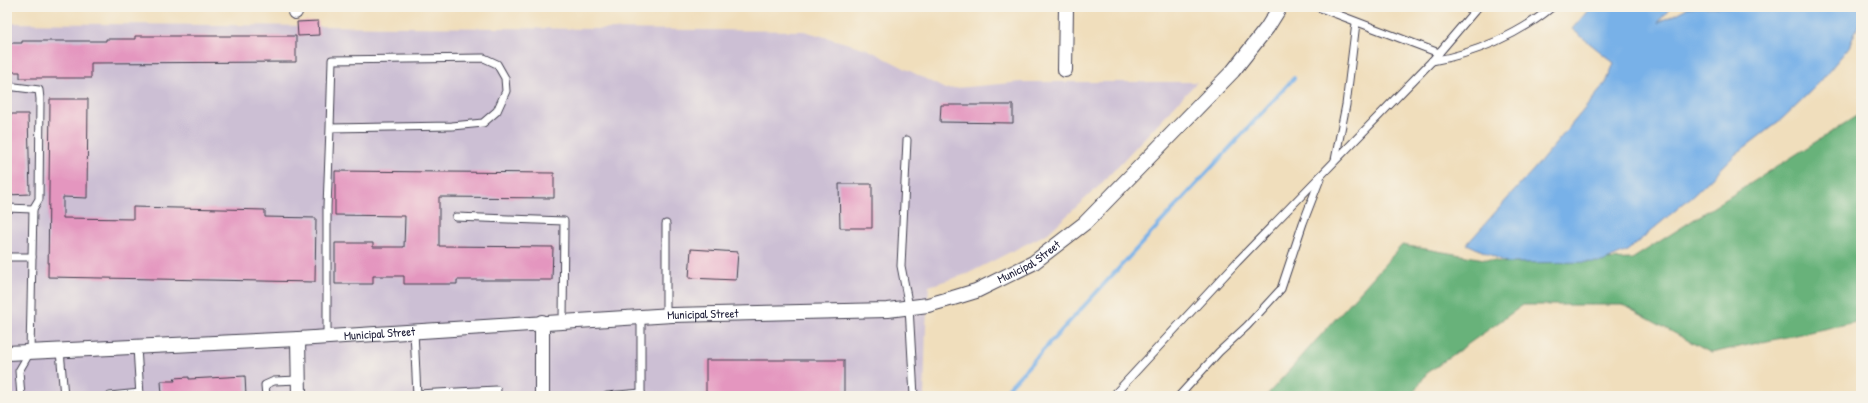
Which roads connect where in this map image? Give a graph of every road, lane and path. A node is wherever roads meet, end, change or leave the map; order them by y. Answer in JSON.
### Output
{"nodes":[{"id":1,"x":1066,"y":7,"type":"edge"},
{"id":2,"x":1280,"y":7,"type":"edge"},
{"id":3,"x":1318,"y":7,"type":"edge"},
{"id":4,"x":1478,"y":7,"type":"edge"},
{"id":5,"x":1552,"y":7,"type":"edge"},
{"id":6,"x":1356,"y":23,"type":"junction"},
{"id":7,"x":1438,"y":53,"type":"junction"},
{"id":8,"x":1432,"y":61,"type":"junction"},
{"id":9,"x":1065,"y":70,"type":"dead end"},
{"id":10,"x":7,"y":86,"type":"edge"},
{"id":11,"x":330,"y":128,"type":"junction"},
{"id":12,"x":907,"y":140,"type":"dead end"},
{"id":13,"x":1335,"y":160,"type":"junction"},
{"id":14,"x":1322,"y":175,"type":"junction"},
{"id":15,"x":7,"y":208,"type":"edge"},
{"id":16,"x":33,"y":209,"type":"junction"},
{"id":17,"x":456,"y":217,"type":"dead end"},
{"id":18,"x":666,"y":224,"type":"dead end"},
{"id":19,"x":7,"y":257,"type":"edge"},
{"id":20,"x":32,"y":257,"type":"junction"},
{"id":21,"x":909,"y":307,"type":"junction"},
{"id":22,"x":666,"y":316,"type":"junction"},
{"id":23,"x":641,"y":317,"type":"junction"},
{"id":24,"x":562,"y":321,"type":"junction"},
{"id":25,"x":542,"y":322,"type":"junction"},
{"id":26,"x":414,"y":331,"type":"junction"},
{"id":27,"x":327,"y":337,"type":"junction"},
{"id":28,"x":298,"y":339,"type":"junction"},
{"id":29,"x":137,"y":347,"type":"junction"},
{"id":30,"x":60,"y":351,"type":"junction"},
{"id":31,"x":30,"y":352,"type":"junction"},
{"id":32,"x":7,"y":353,"type":"edge"},
{"id":33,"x":299,"y":380,"type":"junction"},
{"id":34,"x":497,"y":390,"type":"dead end"},
{"id":35,"x":140,"y":394,"type":"edge"},
{"id":36,"x":417,"y":395,"type":"edge"},
{"id":37,"x":641,"y":395,"type":"edge"},
{"id":38,"x":21,"y":396,"type":"edge"},
{"id":39,"x":64,"y":396,"type":"edge"},
{"id":40,"x":110,"y":396,"type":"edge"},
{"id":41,"x":266,"y":396,"type":"edge"},
{"id":42,"x":299,"y":396,"type":"edge"},
{"id":43,"x":542,"y":396,"type":"edge"},
{"id":44,"x":607,"y":396,"type":"edge"},
{"id":45,"x":914,"y":396,"type":"edge"},
{"id":46,"x":1113,"y":396,"type":"edge"},
{"id":47,"x":1179,"y":396,"type":"edge"}],
"edges":[{"from":1,"to":9,"type":"street"},
{"from":2,"to":21,"type":"street","name":"Municipal Street"},
{"from":3,"to":6,"type":"lane"},
{"from":4,"to":7,"type":"lane"},
{"from":5,"to":8,"type":"lane"},
{"from":6,"to":7,"type":"lane"},
{"from":6,"to":13,"type":"lane"},
{"from":7,"to":8,"type":"lane"},
{"from":8,"to":13,"type":"lane"},
{"from":10,"to":16,"type":"lane"},
{"from":11,"to":11,"type":"lane"},
{"from":11,"to":27,"type":"lane"},
{"from":12,"to":21,"type":"lane"},
{"from":13,"to":14,"type":"lane"},
{"from":14,"to":46,"type":"lane"},
{"from":14,"to":47,"type":"lane"},
{"from":15,"to":16,"type":"lane"},
{"from":16,"to":20,"type":"lane"},
{"from":17,"to":24,"type":"lane"},
{"from":18,"to":22,"type":"lane"},
{"from":19,"to":20,"type":"lane"},
{"from":20,"to":31,"type":"lane"},
{"from":21,"to":22,"type":"street","name":"Municipal Street"},
{"from":21,"to":45,"type":"lane"},
{"from":22,"to":23,"type":"street","name":"Municipal Street"},
{"from":23,"to":24,"type":"street","name":"Municipal Street"},
{"from":23,"to":37,"type":"lane"},
{"from":24,"to":25,"type":"street","name":"Municipal Street"},
{"from":25,"to":26,"type":"street","name":"Municipal Street"},
{"from":25,"to":43,"type":"street"},
{"from":26,"to":27,"type":"street","name":"Municipal Street"},
{"from":26,"to":36,"type":"lane"},
{"from":27,"to":28,"type":"street","name":"Municipal Street"},
{"from":28,"to":29,"type":"street","name":"Municipal Street"},
{"from":28,"to":33,"type":"street"},
{"from":29,"to":30,"type":"street","name":"Municipal Street"},
{"from":29,"to":35,"type":"lane"},
{"from":30,"to":31,"type":"street","name":"Municipal Street"},
{"from":30,"to":39,"type":"lane"},
{"from":31,"to":32,"type":"street","name":"Municipal Street"},
{"from":31,"to":38,"type":"lane"},
{"from":33,"to":41,"type":"lane"},
{"from":33,"to":42,"type":"street"},
{"from":34,"to":36,"type":"lane"},
{"from":35,"to":40,"type":"lane"},
{"from":37,"to":44,"type":"lane"}]}
